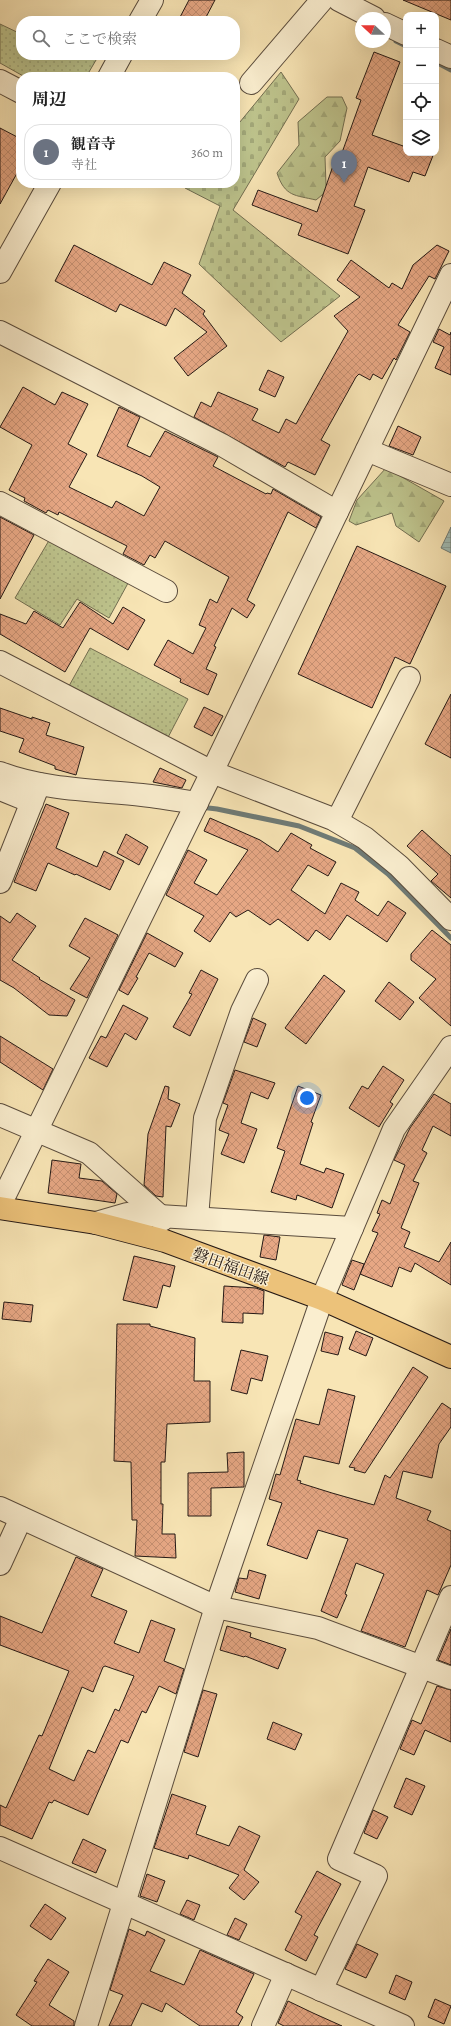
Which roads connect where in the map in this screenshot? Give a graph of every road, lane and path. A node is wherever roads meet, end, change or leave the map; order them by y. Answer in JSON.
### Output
{"nodes":[{"id":1,"x":152,"y":0,"type":"edge"},
{"id":2,"x":348,"y":2,"type":"edge"},
{"id":3,"x":318,"y":6,"type":"edge"},
{"id":4,"x":364,"y":12,"type":"edge"},
{"id":5,"x":143,"y":16,"type":"edge"},
{"id":6,"x":391,"y":27,"type":"edge"},
{"id":7,"x":403,"y":33,"type":"edge"},
{"id":8,"x":439,"y":51,"type":"edge"},
{"id":9,"x":451,"y":57,"type":"edge"},
{"id":10,"x":118,"y":60,"type":"edge"},
{"id":11,"x":112,"y":72,"type":"edge"},
{"id":12,"x":0,"y":81,"type":"edge"},
{"id":13,"x":251,"y":84,"type":"dead end"},
{"id":14,"x":16,"y":89,"type":"edge"},
{"id":15,"x":47,"y":188,"type":"edge"},
{"id":16,"x":0,"y":272,"type":"edge"},
{"id":17,"x":451,"y":275,"type":"edge"},
{"id":18,"x":0,"y":332,"type":"edge"},
{"id":19,"x":367,"y":450,"type":"junction"},
{"id":20,"x":451,"y":485,"type":"edge"},
{"id":21,"x":0,"y":503,"type":"edge"},
{"id":22,"x":337,"y":512,"type":"junction"},
{"id":23,"x":166,"y":591,"type":"dead end"},
{"id":24,"x":0,"y":662,"type":"edge"},
{"id":25,"x":409,"y":678,"type":"dead end"},
{"id":26,"x":212,"y":772,"type":"junction"},
{"id":27,"x":0,"y":773,"type":"edge"},
{"id":28,"x":0,"y":789,"type":"edge"},
{"id":29,"x":36,"y":793,"type":"junction"},
{"id":30,"x":197,"y":803,"type":"junction"},
{"id":31,"x":337,"y":821,"type":"junction"},
{"id":32,"x":0,"y":882,"type":"edge"},
{"id":33,"x":451,"y":920,"type":"edge"},
{"id":34,"x":257,"y":980,"type":"dead end"},
{"id":35,"x":447,"y":1061,"type":"edge"},
{"id":36,"x":0,"y":1115,"type":"edge"},
{"id":37,"x":37,"y":1130,"type":"junction"},
{"id":38,"x":0,"y":1206,"type":"edge"},
{"id":39,"x":160,"y":1216,"type":"junction"},
{"id":40,"x":197,"y":1218,"type":"junction"},
{"id":41,"x":96,"y":1223,"type":"junction"},
{"id":42,"x":352,"y":1228,"type":"junction"},
{"id":43,"x":173,"y":1245,"type":"junction"},
{"id":44,"x":322,"y":1299,"type":"junction"},
{"id":45,"x":451,"y":1357,"type":"edge"},
{"id":46,"x":0,"y":1508,"type":"edge"},
{"id":47,"x":21,"y":1518,"type":"junction"},
{"id":48,"x":0,"y":1564,"type":"edge"},
{"id":49,"x":451,"y":1597,"type":"edge"},
{"id":50,"x":216,"y":1606,"type":"junction"},
{"id":51,"x":421,"y":1667,"type":"junction"},
{"id":52,"x":451,"y":1678,"type":"edge"},
{"id":53,"x":0,"y":1848,"type":"edge"},
{"id":54,"x":124,"y":1903,"type":"junction"},
{"id":55,"x":286,"y":1974,"type":"junction"},
{"id":56,"x":321,"y":1990,"type":"junction"},
{"id":57,"x":86,"y":2026,"type":"edge"},
{"id":58,"x":263,"y":2026,"type":"edge"},
{"id":59,"x":403,"y":2026,"type":"edge"}],
"edges":[{"from":1,"to":5,"type":"street"},
{"from":2,"to":4,"type":"street"},
{"from":3,"to":13,"type":"street"},
{"from":6,"to":7,"type":"street"},
{"from":8,"to":9,"type":"street"},
{"from":10,"to":11,"type":"street"},
{"from":12,"to":14,"type":"street"},
{"from":15,"to":16,"type":"street"},
{"from":17,"to":19,"type":"street"},
{"from":18,"to":22,"type":"street"},
{"from":19,"to":20,"type":"street"},
{"from":19,"to":22,"type":"street"},
{"from":21,"to":23,"type":"street"},
{"from":22,"to":26,"type":"street"},
{"from":24,"to":26,"type":"street"},
{"from":25,"to":31,"type":"street"},
{"from":26,"to":30,"type":"street"},
{"from":26,"to":31,"type":"street"},
{"from":27,"to":29,"type":"street"},
{"from":28,"to":29,"type":"street"},
{"from":29,"to":30,"type":"street"},
{"from":29,"to":32,"type":"street"},
{"from":30,"to":37,"type":"street"},
{"from":31,"to":33,"type":"street"},
{"from":34,"to":40,"type":"street"},
{"from":35,"to":42,"type":"street"},
{"from":36,"to":37,"type":"street"},
{"from":37,"to":38,"type":"street"},
{"from":37,"to":39,"type":"street"},
{"from":38,"to":41,"type":"main road","name":"磐田福田線"},
{"from":39,"to":40,"type":"street"},
{"from":39,"to":41,"type":"street"},
{"from":39,"to":43,"type":"street"},
{"from":40,"to":42,"type":"street"},
{"from":41,"to":43,"type":"main road","name":"磐田福田線"},
{"from":42,"to":44,"type":"street"},
{"from":43,"to":44,"type":"main road","name":"磐田福田線"},
{"from":44,"to":45,"type":"main road","name":"磐田福田線"},
{"from":44,"to":50,"type":"street"},
{"from":46,"to":47,"type":"street"},
{"from":47,"to":48,"type":"street"},
{"from":47,"to":50,"type":"street"},
{"from":49,"to":51,"type":"street"},
{"from":50,"to":51,"type":"street"},
{"from":50,"to":54,"type":"street"},
{"from":51,"to":52,"type":"street"},
{"from":51,"to":56,"type":"street"},
{"from":53,"to":54,"type":"street"},
{"from":54,"to":55,"type":"street"},
{"from":54,"to":57,"type":"street"},
{"from":55,"to":56,"type":"street"},
{"from":55,"to":58,"type":"street"},
{"from":56,"to":59,"type":"street"}]}
